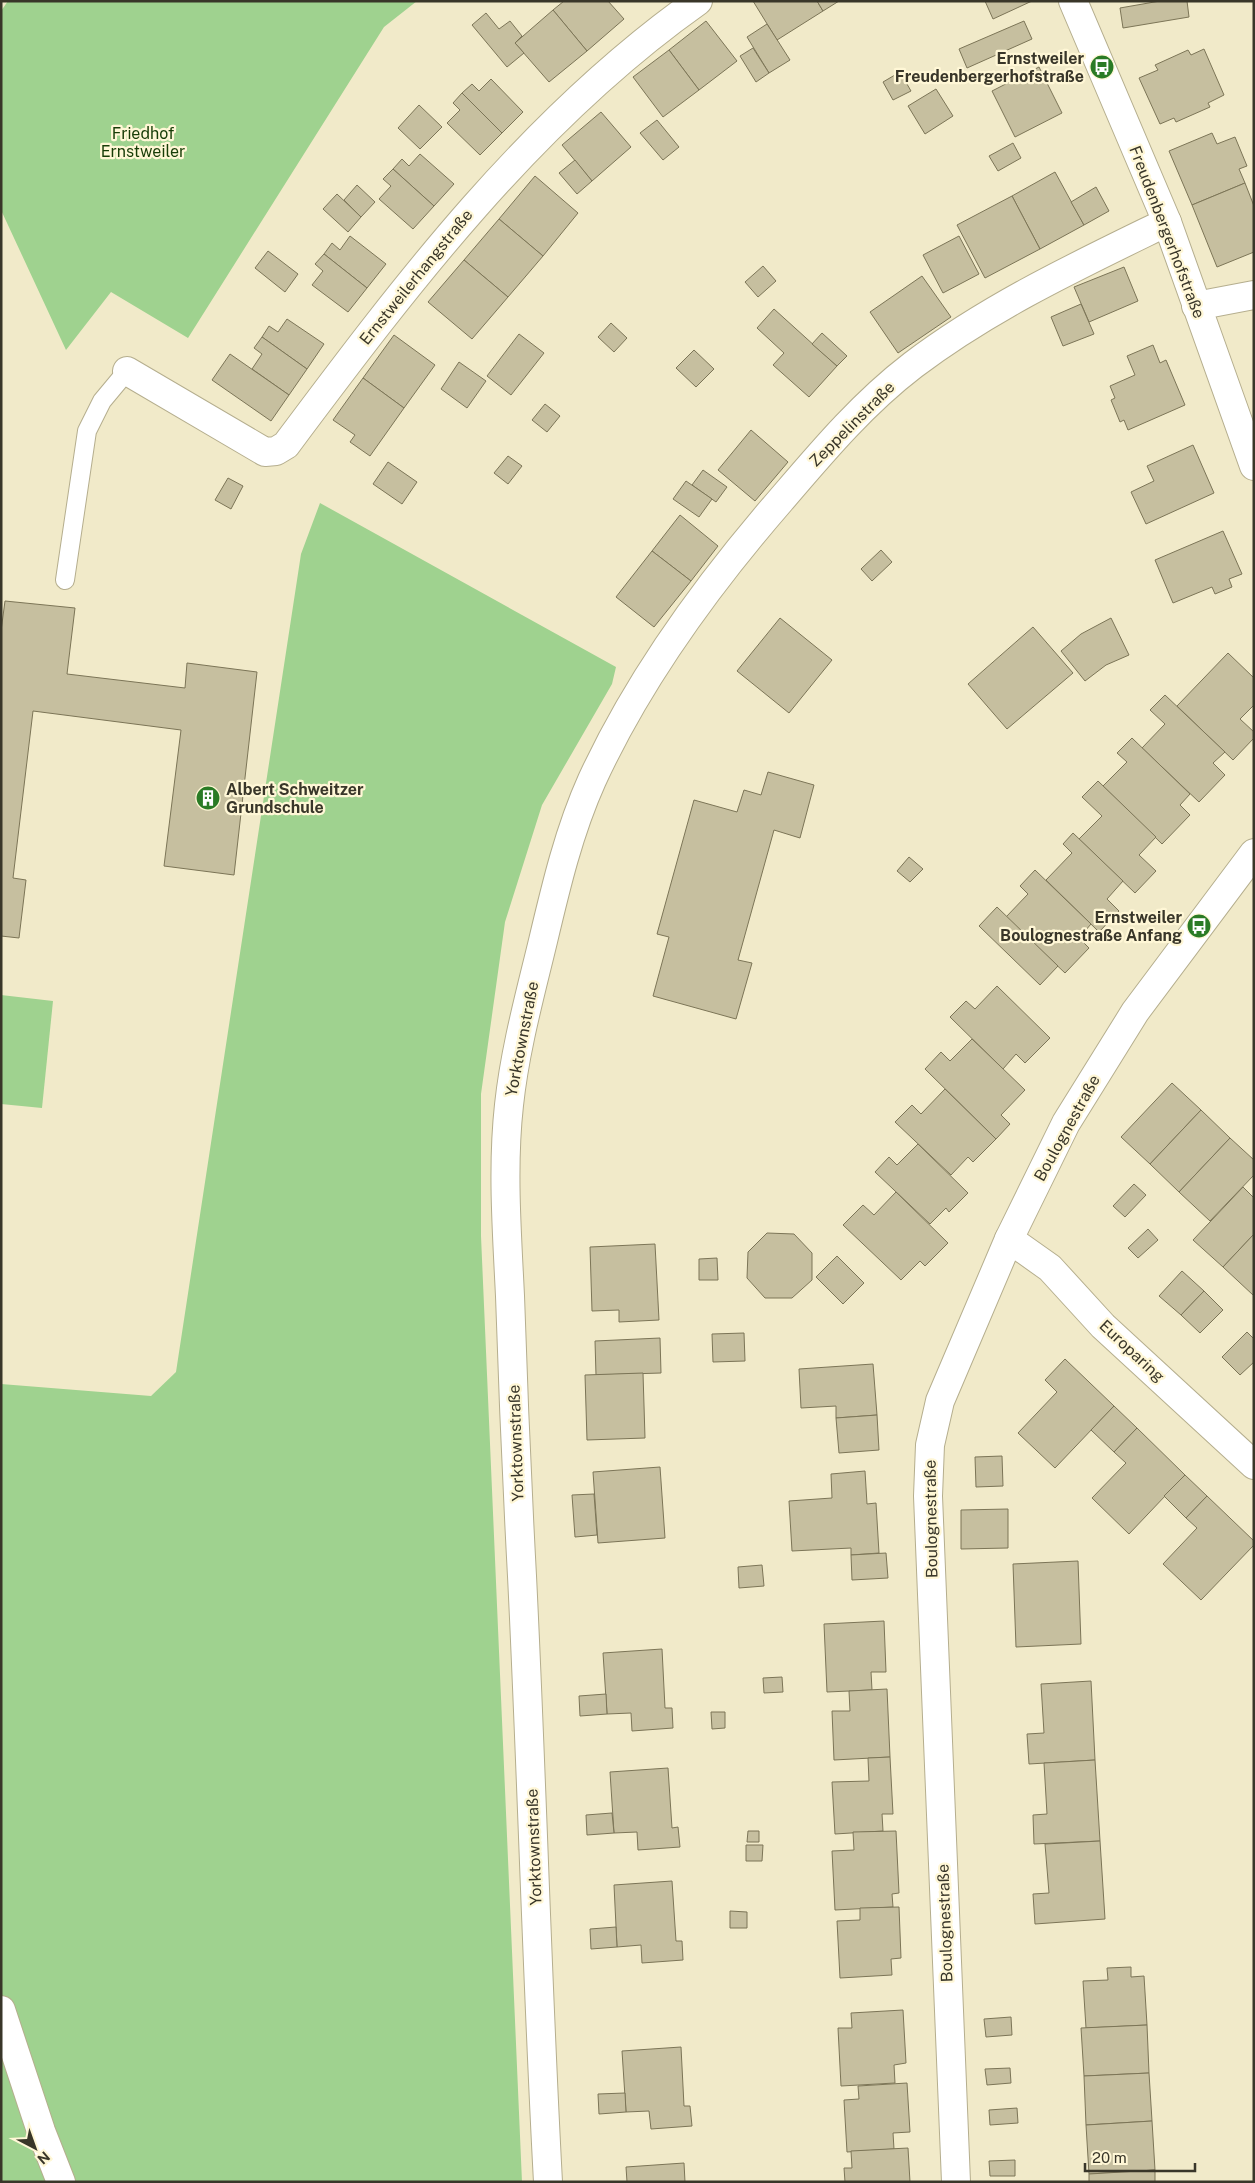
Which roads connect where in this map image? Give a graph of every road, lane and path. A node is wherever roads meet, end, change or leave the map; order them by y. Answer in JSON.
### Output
{"nodes":[{"id":1,"x":698,"y":1,"type":"edge"},
{"id":2,"x":1073,"y":1,"type":"edge"},
{"id":3,"x":1166,"y":222,"type":"junction"},
{"id":4,"x":1254,"y":295,"type":"edge"},
{"id":5,"x":1196,"y":306,"type":"junction"},
{"id":6,"x":127,"y":370,"type":"joint"},
{"id":7,"x":1254,"y":466,"type":"edge"},
{"id":8,"x":65,"y":580,"type":"dead end"},
{"id":9,"x":622,"y":721,"type":"joint"},
{"id":10,"x":1254,"y":852,"type":"edge"},
{"id":11,"x":1009,"y":1239,"type":"junction"},
{"id":12,"x":1254,"y":1465,"type":"edge"},
{"id":13,"x":1,"y":2010,"type":"edge"},
{"id":14,"x":61,"y":2182,"type":"edge"},
{"id":15,"x":548,"y":2182,"type":"edge"},
{"id":16,"x":956,"y":2182,"type":"edge"}],
"edges":[{"from":1,"to":6,"type":"street","name":"Ernstweilerhangstraße"},
{"from":2,"to":3,"type":"street","name":"Freudenbergerhofstraße"},
{"from":3,"to":5,"type":"street","name":"Freudenbergerhofstraße"},
{"from":3,"to":9,"type":"street","name":"Zeppelinstraße"},
{"from":4,"to":5,"type":"street"},
{"from":5,"to":7,"type":"street","name":"Freudenbergerhofstraße"},
{"from":6,"to":8,"type":"lane"},
{"from":9,"to":15,"type":"street","name":"Yorktownstraße"},
{"from":10,"to":11,"type":"street","name":"Boulognestraße"},
{"from":11,"to":12,"type":"street","name":"Europaring"},
{"from":11,"to":16,"type":"street","name":"Boulognestraße"},
{"from":13,"to":14,"type":"street"}]}
